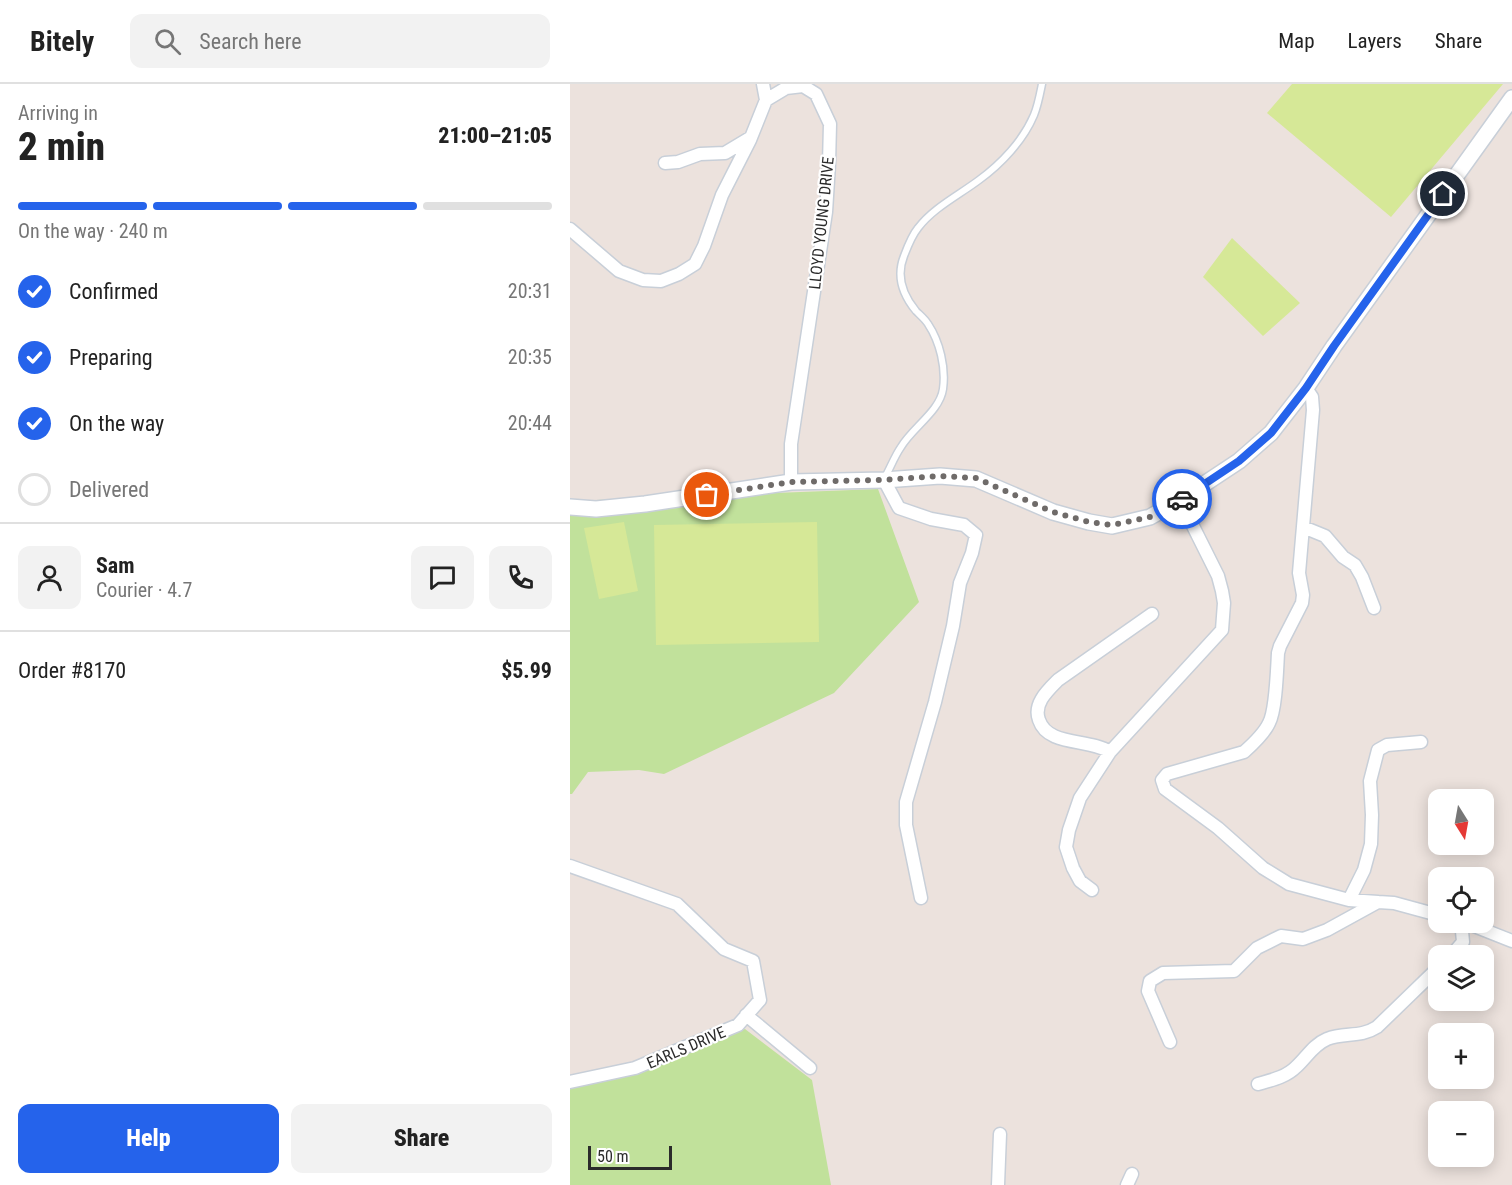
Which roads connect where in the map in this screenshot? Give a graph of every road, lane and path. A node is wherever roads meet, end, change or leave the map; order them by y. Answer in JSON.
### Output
{"nodes":[{"id":1,"x":764,"y":84,"type":"edge"},
{"id":2,"x":1041,"y":84,"type":"edge"},
{"id":3,"x":1512,"y":98,"type":"edge"},
{"id":4,"x":766,"y":100,"type":"junction"},
{"id":5,"x":751,"y":137,"type":"junction"},
{"id":6,"x":665,"y":163,"type":"dead end"},
{"id":7,"x":570,"y":229,"type":"edge"},
{"id":8,"x":1306,"y":388,"type":"junction"},
{"id":9,"x":884,"y":480,"type":"junction"},
{"id":10,"x":791,"y":482,"type":"junction"},
{"id":11,"x":1180,"y":500,"type":"junction"},
{"id":12,"x":570,"y":507,"type":"edge"},
{"id":13,"x":1303,"y":527,"type":"junction"},
{"id":14,"x":1374,"y":608,"type":"dead end"},
{"id":15,"x":1152,"y":614,"type":"dead end"},
{"id":16,"x":1421,"y":742,"type":"dead end"},
{"id":17,"x":1110,"y":752,"type":"junction"},
{"id":18,"x":570,"y":866,"type":"edge"},
{"id":19,"x":1092,"y":890,"type":"dead end"},
{"id":20,"x":921,"y":898,"type":"dead end"},
{"id":21,"x":1349,"y":900,"type":"junction"},
{"id":22,"x":1378,"y":902,"type":"junction"},
{"id":23,"x":1428,"y":912,"type":"edge"},
{"id":24,"x":1492,"y":933,"type":"edge"},
{"id":25,"x":1512,"y":941,"type":"edge"},
{"id":26,"x":1428,"y":978,"type":"edge"},
{"id":27,"x":746,"y":1015,"type":"junction"},
{"id":28,"x":1170,"y":1042,"type":"dead end"},
{"id":29,"x":810,"y":1068,"type":"dead end"},
{"id":30,"x":570,"y":1082,"type":"edge"},
{"id":31,"x":1258,"y":1084,"type":"dead end"},
{"id":32,"x":999,"y":1134,"type":"dead end"},
{"id":33,"x":998,"y":1185,"type":"edge"}],
"edges":[{"from":1,"to":4,"type":"street"},
{"from":2,"to":9,"type":"lane"},
{"from":3,"to":8,"type":"street"},
{"from":4,"to":5,"type":"street"},
{"from":4,"to":10,"type":"street","name":"LLOYD YOUNG DRIVE"},
{"from":5,"to":6,"type":"street"},
{"from":5,"to":7,"type":"street"},
{"from":8,"to":11,"type":"street"},
{"from":8,"to":13,"type":"street"},
{"from":9,"to":10,"type":"street"},
{"from":9,"to":11,"type":"street"},
{"from":9,"to":20,"type":"street"},
{"from":10,"to":12,"type":"street"},
{"from":11,"to":17,"type":"street"},
{"from":13,"to":14,"type":"street"},
{"from":13,"to":21,"type":"street"},
{"from":15,"to":17,"type":"street"},
{"from":16,"to":21,"type":"street"},
{"from":17,"to":19,"type":"street"},
{"from":18,"to":27,"type":"street","name":"EARLS DRIVE"},
{"from":21,"to":22,"type":"street"},
{"from":22,"to":23,"type":"street"},
{"from":22,"to":28,"type":"street"},
{"from":24,"to":25,"type":"street"},
{"from":26,"to":31,"type":"street"},
{"from":27,"to":29,"type":"street"},
{"from":27,"to":30,"type":"street","name":"EARLS DRIVE"},
{"from":32,"to":33,"type":"street"}]}
